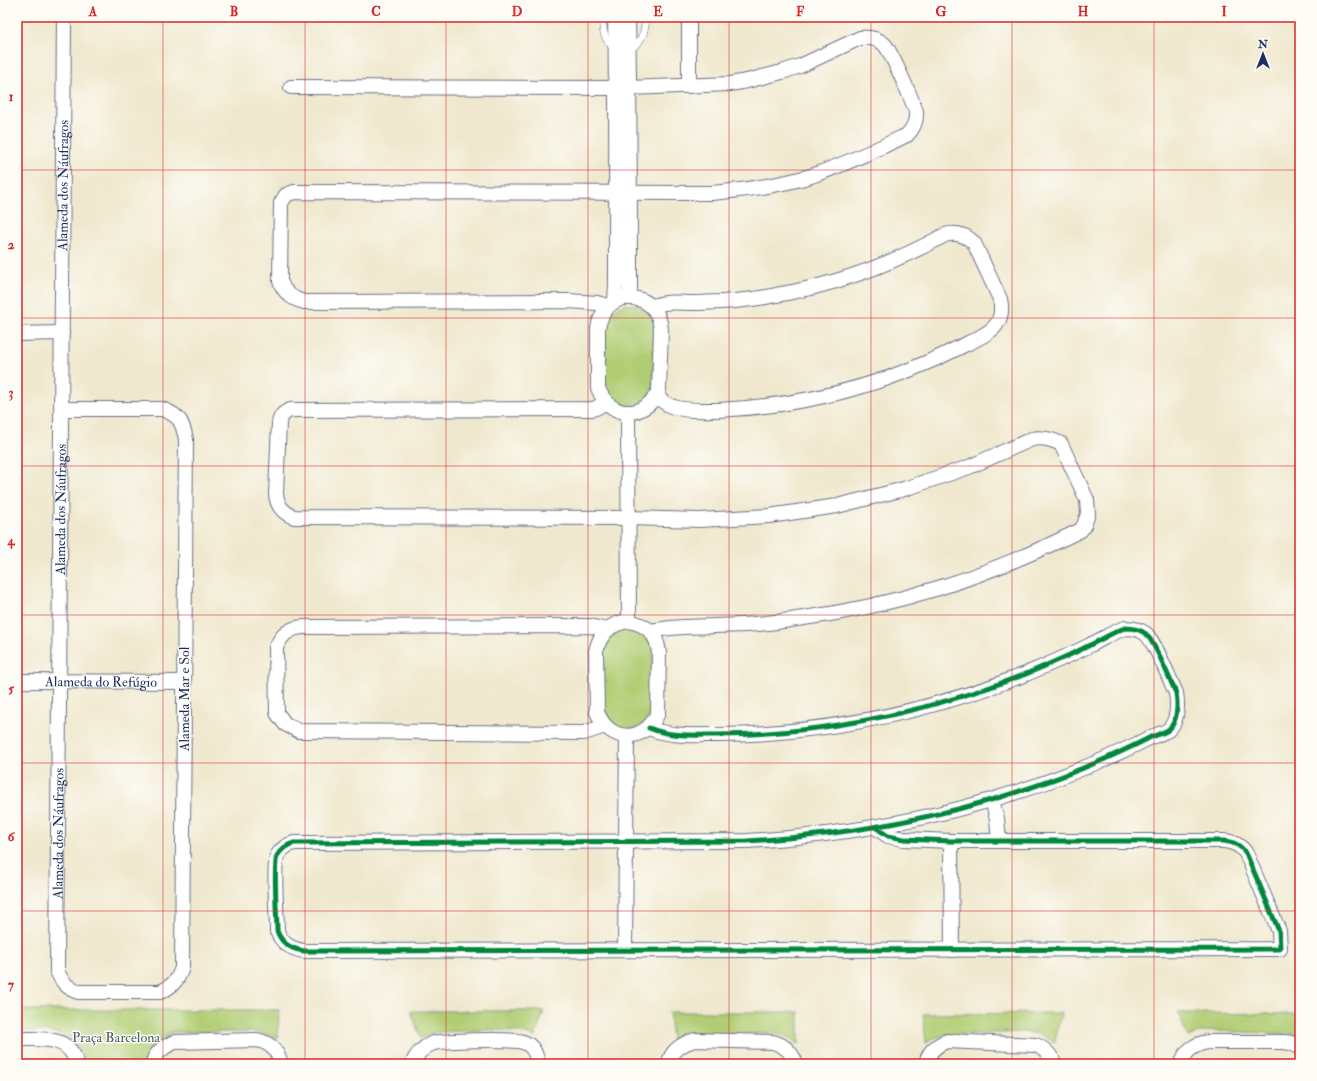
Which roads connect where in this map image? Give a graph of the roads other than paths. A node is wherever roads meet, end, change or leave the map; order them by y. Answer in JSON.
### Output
{"nodes":[{"id":1,"x":64,"y":17,"type":"edge"},
{"id":2,"x":603,"y":17,"type":"edge"},
{"id":3,"x":615,"y":17,"type":"edge"},
{"id":4,"x":628,"y":17,"type":"edge"},
{"id":5,"x":645,"y":17,"type":"edge"},
{"id":6,"x":689,"y":17,"type":"edge"},
{"id":7,"x":623,"y":50,"type":"junction"},
{"id":8,"x":689,"y":86,"type":"junction"},
{"id":9,"x":291,"y":87,"type":"dead end"},
{"id":10,"x":622,"y":88,"type":"junction"},
{"id":11,"x":623,"y":193,"type":"junction"},
{"id":12,"x":630,"y":298,"type":"junction"},
{"id":13,"x":611,"y":304,"type":"junction"},
{"id":14,"x":652,"y":308,"type":"junction"},
{"id":15,"x":62,"y":333,"type":"junction"},
{"id":16,"x":17,"y":334,"type":"edge"},
{"id":17,"x":656,"y":397,"type":"junction"},
{"id":18,"x":606,"y":402,"type":"junction"},
{"id":19,"x":61,"y":409,"type":"junction"},
{"id":20,"x":628,"y":412,"type":"junction"},
{"id":21,"x":628,"y":518,"type":"junction"},
{"id":22,"x":629,"y":621,"type":"junction"},
{"id":23,"x":606,"y":630,"type":"junction"},
{"id":24,"x":651,"y":631,"type":"junction"},
{"id":25,"x":17,"y":681,"type":"edge"},
{"id":26,"x":59,"y":682,"type":"junction"},
{"id":27,"x":184,"y":682,"type":"junction"},
{"id":28,"x":605,"y":726,"type":"junction"},
{"id":29,"x":649,"y":728,"type":"junction"},
{"id":30,"x":627,"y":736,"type":"junction"},
{"id":31,"x":992,"y":800,"type":"junction"},
{"id":32,"x":875,"y":827,"type":"junction"},
{"id":33,"x":951,"y":841,"type":"junction"},
{"id":34,"x":999,"y":841,"type":"junction"},
{"id":35,"x":626,"y":842,"type":"junction"},
{"id":36,"x":625,"y":950,"type":"junction"},
{"id":37,"x":952,"y":950,"type":"junction"},
{"id":38,"x":160,"y":992,"type":"joint"},
{"id":39,"x":17,"y":1040,"type":"edge"},
{"id":40,"x":1300,"y":1048,"type":"edge"},
{"id":41,"x":77,"y":1064,"type":"edge"},
{"id":42,"x":153,"y":1064,"type":"edge"},
{"id":43,"x":281,"y":1064,"type":"edge"},
{"id":44,"x":412,"y":1064,"type":"edge"},
{"id":45,"x":538,"y":1064,"type":"edge"},
{"id":46,"x":669,"y":1064,"type":"edge"},
{"id":47,"x":796,"y":1064,"type":"edge"},
{"id":48,"x":926,"y":1064,"type":"edge"},
{"id":49,"x":1054,"y":1064,"type":"edge"},
{"id":50,"x":1182,"y":1064,"type":"edge"}],
"edges":[{"from":1,"to":15,"type":"street","name":"Alameda dos Náufragos"},
{"from":2,"to":7,"type":"lane"},
{"from":3,"to":7,"type":"street"},
{"from":4,"to":7,"type":"street"},
{"from":5,"to":7,"type":"lane"},
{"from":6,"to":8,"type":"street"},
{"from":7,"to":10,"type":"street"},
{"from":8,"to":10,"type":"street"},
{"from":8,"to":11,"type":"street"},
{"from":9,"to":10,"type":"street"},
{"from":10,"to":11,"type":"street"},
{"from":11,"to":12,"type":"street"},
{"from":11,"to":13,"type":"street"},
{"from":11,"to":13,"type":"street"},
{"from":12,"to":13,"type":"street"},
{"from":12,"to":14,"type":"street"},
{"from":13,"to":18,"type":"street"},
{"from":14,"to":17,"type":"street"},
{"from":14,"to":17,"type":"street"},
{"from":15,"to":16,"type":"street"},
{"from":15,"to":19,"type":"street","name":"Alameda dos Náufragos"},
{"from":17,"to":20,"type":"street"},
{"from":18,"to":20,"type":"street"},
{"from":18,"to":21,"type":"street"},
{"from":19,"to":26,"type":"street","name":"Alameda dos Náufragos"},
{"from":19,"to":27,"type":"street","name":"Alameda Mar e Sol"},
{"from":20,"to":21,"type":"street"},
{"from":21,"to":22,"type":"street"},
{"from":21,"to":24,"type":"street"},
{"from":22,"to":23,"type":"street"},
{"from":22,"to":24,"type":"street"},
{"from":23,"to":28,"type":"street"},
{"from":23,"to":28,"type":"street"},
{"from":24,"to":29,"type":"street"},
{"from":25,"to":26,"type":"street","name":"Alameda do Refúgio"},
{"from":26,"to":27,"type":"street","name":"Alameda do Refúgio"},
{"from":26,"to":38,"type":"street","name":"Alameda dos Náufragos"},
{"from":27,"to":38,"type":"street","name":"Alameda Mar e Sol"},
{"from":28,"to":30,"type":"street"},
{"from":29,"to":30,"type":"street"},
{"from":29,"to":31,"type":"street"},
{"from":30,"to":35,"type":"street"},
{"from":31,"to":32,"type":"street"},
{"from":31,"to":34,"type":"street"},
{"from":32,"to":33,"type":"street"},
{"from":32,"to":35,"type":"street"},
{"from":33,"to":34,"type":"street"},
{"from":33,"to":37,"type":"street"},
{"from":34,"to":37,"type":"street"},
{"from":35,"to":36,"type":"street"},
{"from":35,"to":36,"type":"street"},
{"from":36,"to":37,"type":"street"},
{"from":39,"to":41,"type":"street"},
{"from":40,"to":50,"type":"street"},
{"from":42,"to":43,"type":"street"},
{"from":44,"to":45,"type":"street"},
{"from":46,"to":47,"type":"street"},
{"from":48,"to":49,"type":"street"}]}
